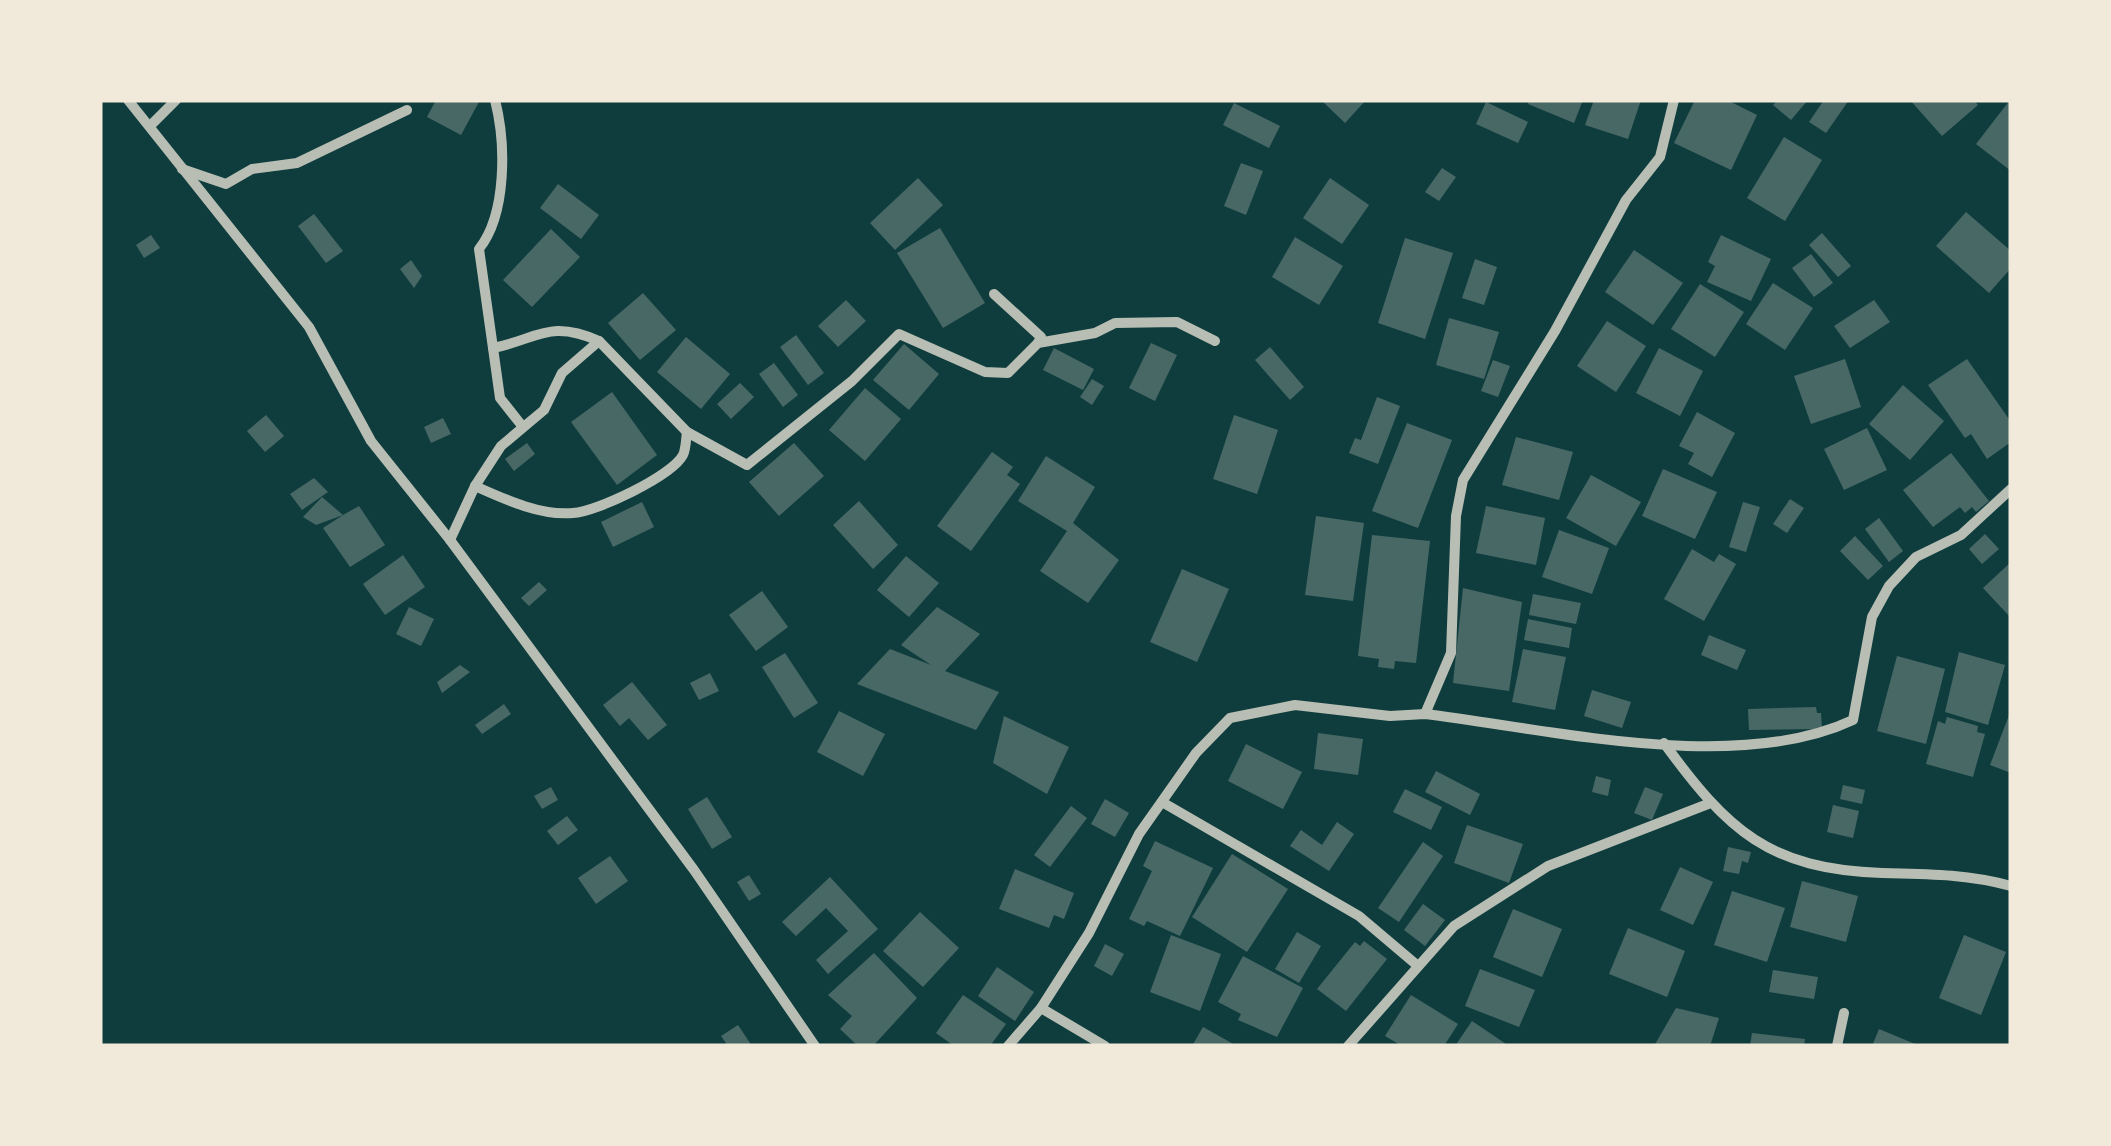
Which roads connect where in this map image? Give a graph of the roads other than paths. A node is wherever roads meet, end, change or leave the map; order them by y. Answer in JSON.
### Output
{"nodes":[{"id":1,"x":128,"y":100,"type":"edge"},
{"id":2,"x":176,"y":100,"type":"edge"},
{"id":3,"x":496,"y":100,"type":"edge"},
{"id":4,"x":1674,"y":100,"type":"edge"},
{"id":5,"x":406,"y":110,"type":"dead end"},
{"id":6,"x":150,"y":126,"type":"junction"},
{"id":7,"x":181,"y":168,"type":"junction"},
{"id":8,"x":994,"y":294,"type":"dead end"},
{"id":9,"x":599,"y":341,"type":"junction"},
{"id":10,"x":1215,"y":341,"type":"dead end"},
{"id":11,"x":1038,"y":343,"type":"junction"},
{"id":12,"x":494,"y":348,"type":"junction"},
{"id":13,"x":523,"y":427,"type":"junction"},
{"id":14,"x":687,"y":432,"type":"junction"},
{"id":15,"x":475,"y":486,"type":"junction"},
{"id":16,"x":2011,"y":489,"type":"edge"},
{"id":17,"x":450,"y":540,"type":"junction"},
{"id":18,"x":1425,"y":714,"type":"junction"},
{"id":19,"x":1664,"y":744,"type":"junction"},
{"id":20,"x":1162,"y":802,"type":"junction"},
{"id":21,"x":1708,"y":804,"type":"junction"},
{"id":22,"x":2011,"y":886,"type":"edge"},
{"id":23,"x":1418,"y":966,"type":"junction"},
{"id":24,"x":1041,"y":1008,"type":"junction"},
{"id":25,"x":1844,"y":1013,"type":"dead end"},
{"id":26,"x":815,"y":1046,"type":"edge"},
{"id":27,"x":1008,"y":1046,"type":"edge"},
{"id":28,"x":1105,"y":1046,"type":"edge"},
{"id":29,"x":1348,"y":1046,"type":"edge"},
{"id":30,"x":1836,"y":1046,"type":"edge"}],
"edges":[{"from":1,"to":6,"type":"street"},
{"from":2,"to":6,"type":"street"},
{"from":3,"to":12,"type":"street"},
{"from":4,"to":18,"type":"street"},
{"from":5,"to":7,"type":"street"},
{"from":6,"to":7,"type":"street"},
{"from":7,"to":17,"type":"street"},
{"from":8,"to":11,"type":"street"},
{"from":9,"to":12,"type":"street"},
{"from":9,"to":13,"type":"street"},
{"from":9,"to":14,"type":"street"},
{"from":10,"to":11,"type":"street"},
{"from":11,"to":14,"type":"street"},
{"from":12,"to":13,"type":"street"},
{"from":13,"to":15,"type":"street"},
{"from":14,"to":15,"type":"street"},
{"from":15,"to":17,"type":"street"},
{"from":16,"to":19,"type":"street"},
{"from":17,"to":26,"type":"street"},
{"from":18,"to":19,"type":"street"},
{"from":18,"to":20,"type":"street"},
{"from":19,"to":21,"type":"street"},
{"from":20,"to":23,"type":"street"},
{"from":20,"to":24,"type":"street"},
{"from":21,"to":22,"type":"street"},
{"from":21,"to":23,"type":"street"},
{"from":23,"to":29,"type":"street"},
{"from":24,"to":27,"type":"street"},
{"from":24,"to":28,"type":"street"},
{"from":25,"to":30,"type":"street"}]}
